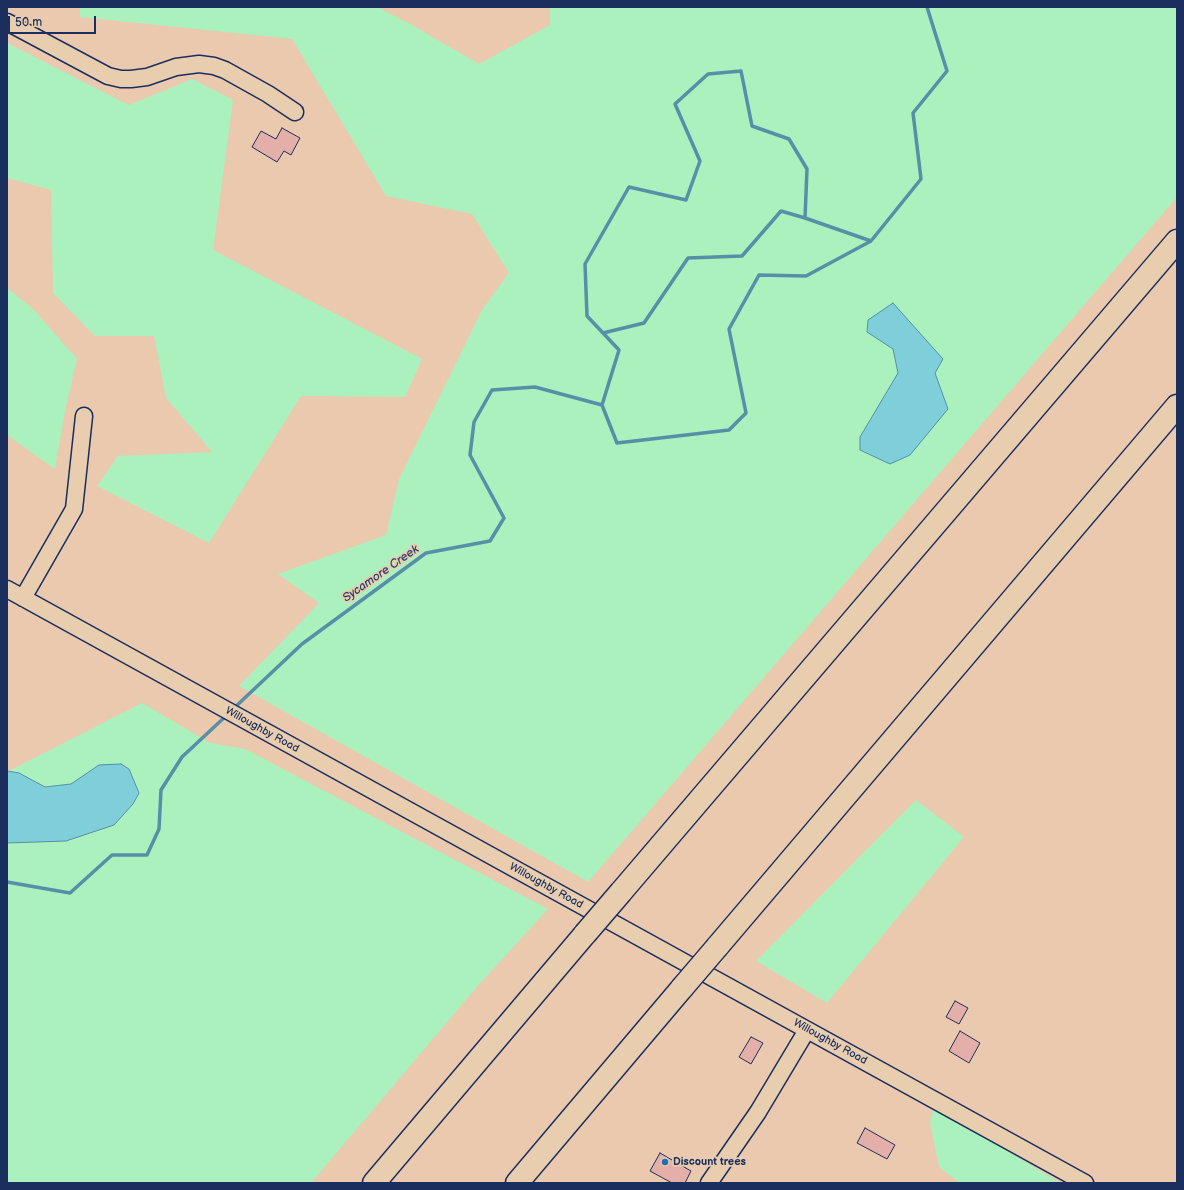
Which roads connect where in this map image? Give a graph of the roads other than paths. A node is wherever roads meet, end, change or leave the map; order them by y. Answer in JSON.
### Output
{"nodes":[{"id":1,"x":11,"y":24,"type":"edge"},
{"id":2,"x":295,"y":112,"type":"dead end"},
{"id":3,"x":1177,"y":241,"type":"edge"},
{"id":4,"x":1177,"y":406,"type":"edge"},
{"id":5,"x":84,"y":416,"type":"dead end"},
{"id":6,"x":1177,"y":417,"type":"edge"},
{"id":7,"x":1121,"y":472,"type":"junction"},
{"id":8,"x":7,"y":589,"type":"edge"},
{"id":9,"x":23,"y":598,"type":"junction"},
{"id":10,"x":807,"y":1030,"type":"junction"},
{"id":11,"x":374,"y":1183,"type":"edge"},
{"id":12,"x":517,"y":1183,"type":"edge"},
{"id":13,"x":709,"y":1183,"type":"edge"},
{"id":14,"x":1085,"y":1183,"type":"edge"}],
"edges":[{"from":1,"to":2,"type":"street"},
{"from":3,"to":11,"type":"highway","bridge":true},
{"from":4,"to":7,"type":"highway"},
{"from":5,"to":9,"type":"street"},
{"from":6,"to":7,"type":"highway"},
{"from":7,"to":12,"type":"highway","bridge":true},
{"from":8,"to":9,"type":"street","name":"Willoughby Road"},
{"from":9,"to":10,"type":"street","name":"Willoughby Road"},
{"from":10,"to":13,"type":"street"},
{"from":10,"to":14,"type":"street","name":"Willoughby Road"}]}
